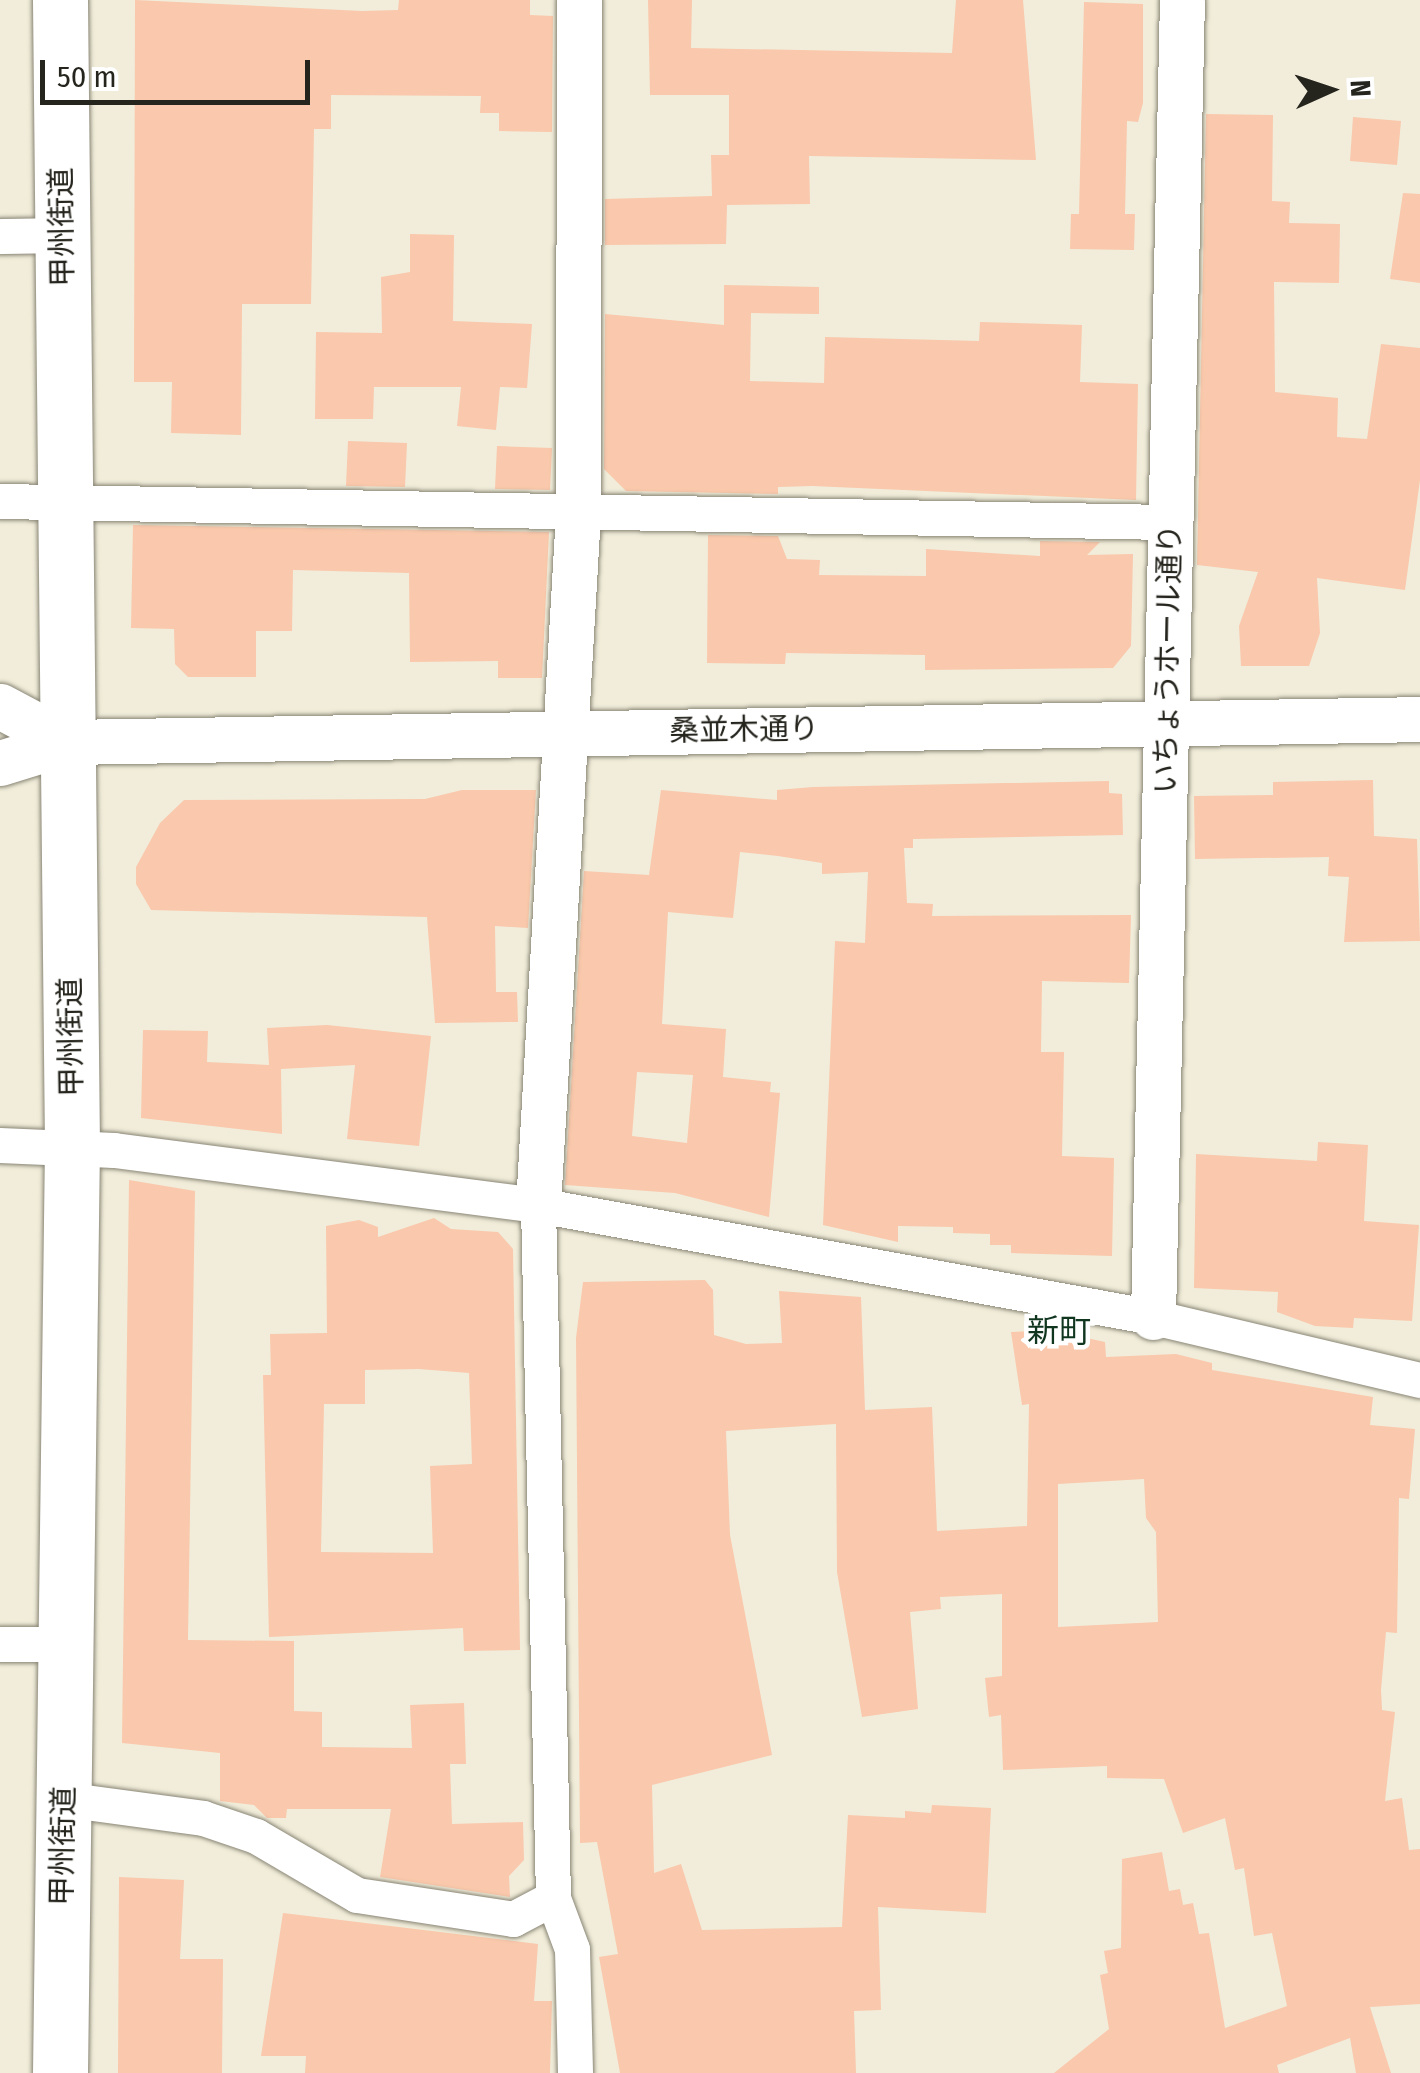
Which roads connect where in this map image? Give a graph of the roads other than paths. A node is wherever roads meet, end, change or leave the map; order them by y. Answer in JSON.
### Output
{"nodes":[{"id":1,"x":60,"y":0,"type":"edge"},
{"id":2,"x":580,"y":0,"type":"edge"},
{"id":3,"x":1182,"y":0,"type":"edge"},
{"id":4,"x":63,"y":235,"type":"junction"},
{"id":5,"x":0,"y":236,"type":"edge"},
{"id":6,"x":0,"y":500,"type":"edge"},
{"id":7,"x":65,"y":500,"type":"junction"},
{"id":8,"x":578,"y":513,"type":"junction"},
{"id":9,"x":1171,"y":522,"type":"junction"},
{"id":10,"x":0,"y":706,"type":"edge"},
{"id":11,"x":1420,"y":719,"type":"edge"},
{"id":12,"x":1164,"y":722,"type":"junction"},
{"id":13,"x":568,"y":733,"type":"junction"},
{"id":14,"x":68,"y":742,"type":"junction"},
{"id":15,"x":0,"y":764,"type":"edge"},
{"id":16,"x":0,"y":1145,"type":"edge"},
{"id":17,"x":72,"y":1147,"type":"junction"},
{"id":18,"x":538,"y":1205,"type":"junction"},
{"id":19,"x":1154,"y":1317,"type":"junction"},
{"id":20,"x":1420,"y":1380,"type":"edge"},
{"id":21,"x":0,"y":1644,"type":"edge"},
{"id":22,"x":63,"y":1644,"type":"junction"},
{"id":23,"x":64,"y":1799,"type":"junction"},
{"id":24,"x":553,"y":1898,"type":"junction"},
{"id":25,"x":60,"y":2073,"type":"edge"},
{"id":26,"x":575,"y":2073,"type":"edge"}],
"edges":[{"from":1,"to":4,"type":"highway","name":"甲州街道"},
{"from":2,"to":8,"type":"street"},
{"from":3,"to":9,"type":"street","name":"いちょうホール通り"},
{"from":4,"to":5,"type":"street"},
{"from":4,"to":7,"type":"highway","name":"甲州街道"},
{"from":6,"to":7,"type":"street"},
{"from":7,"to":8,"type":"street"},
{"from":7,"to":14,"type":"highway","name":"甲州街道"},
{"from":8,"to":9,"type":"street"},
{"from":8,"to":13,"type":"street"},
{"from":9,"to":12,"type":"street","name":"いちょうホール通り"},
{"from":10,"to":14,"type":"street","name":"桑並木通り"},
{"from":11,"to":12,"type":"street","name":"桑並木通り"},
{"from":12,"to":13,"type":"street","name":"桑並木通り"},
{"from":12,"to":19,"type":"street","name":"いちょうホール通り"},
{"from":13,"to":14,"type":"street","name":"桑並木通り"},
{"from":13,"to":18,"type":"street"},
{"from":14,"to":15,"type":"street","name":"桑並木通り"},
{"from":14,"to":17,"type":"highway","name":"甲州街道"},
{"from":16,"to":17,"type":"street"},
{"from":17,"to":18,"type":"street"},
{"from":17,"to":22,"type":"highway","name":"甲州街道"},
{"from":18,"to":19,"type":"street"},
{"from":18,"to":24,"type":"street"},
{"from":19,"to":20,"type":"street"},
{"from":21,"to":22,"type":"street"},
{"from":22,"to":23,"type":"highway","name":"甲州街道"},
{"from":23,"to":24,"type":"street"},
{"from":23,"to":25,"type":"highway","name":"甲州街道"},
{"from":24,"to":26,"type":"street"}]}
